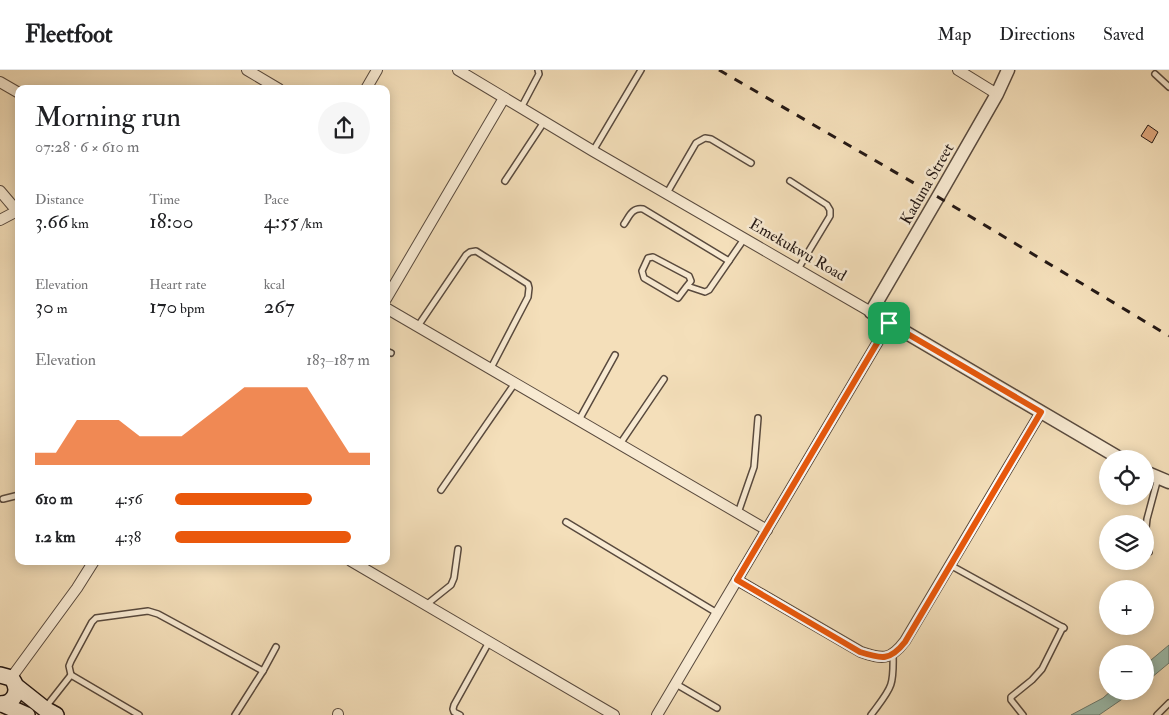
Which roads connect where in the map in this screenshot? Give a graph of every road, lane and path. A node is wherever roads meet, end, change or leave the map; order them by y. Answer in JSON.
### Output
{"nodes":[{"id":1,"x":247,"y":70,"type":"edge"},
{"id":2,"x":377,"y":70,"type":"edge"},
{"id":3,"x":458,"y":70,"type":"edge"},
{"id":4,"x":538,"y":70,"type":"edge"},
{"id":5,"x":641,"y":70,"type":"edge"},
{"id":6,"x":958,"y":70,"type":"edge"},
{"id":7,"x":1008,"y":70,"type":"edge"},
{"id":8,"x":1156,"y":74,"type":"dead end"},
{"id":9,"x":0,"y":82,"type":"edge"},
{"id":10,"x":272,"y":85,"type":"edge"},
{"id":11,"x":368,"y":85,"type":"edge"},
{"id":12,"x":1169,"y":87,"type":"edge"},
{"id":13,"x":15,"y":91,"type":"edge"},
{"id":14,"x":997,"y":94,"type":"junction"},
{"id":15,"x":504,"y":98,"type":"junction"},
{"id":16,"x":521,"y":108,"type":"junction"},
{"id":17,"x":544,"y":121,"type":"junction"},
{"id":18,"x":593,"y":151,"type":"junction"},
{"id":19,"x":752,"y":163,"type":"dead end"},
{"id":20,"x":505,"y":181,"type":"dead end"},
{"id":21,"x":790,"y":181,"type":"dead end"},
{"id":22,"x":0,"y":191,"type":"edge"},
{"id":23,"x":667,"y":193,"type":"junction"},
{"id":24,"x":15,"y":208,"type":"edge"},
{"id":25,"x":15,"y":213,"type":"edge"},
{"id":26,"x":3,"y":219,"type":"edge"},
{"id":27,"x":624,"y":224,"type":"dead end"},
{"id":28,"x":0,"y":228,"type":"edge"},
{"id":29,"x":744,"y":238,"type":"junction"},
{"id":30,"x":729,"y":261,"type":"junction"},
{"id":31,"x":798,"y":270,"type":"junction"},
{"id":32,"x":688,"y":286,"type":"junction"},
{"id":33,"x":390,"y":302,"type":"edge"},
{"id":34,"x":390,"y":309,"type":"edge"},
{"id":35,"x":871,"y":312,"type":"junction"},
{"id":36,"x":889,"y":323,"type":"junction"},
{"id":37,"x":418,"y":326,"type":"junction"},
{"id":38,"x":616,"y":355,"type":"dead end"},
{"id":39,"x":490,"y":368,"type":"junction"},
{"id":40,"x":664,"y":379,"type":"dead end"},
{"id":41,"x":515,"y":383,"type":"junction"},
{"id":42,"x":1041,"y":412,"type":"junction"},
{"id":43,"x":758,"y":418,"type":"dead end"},
{"id":44,"x":578,"y":420,"type":"junction"},
{"id":45,"x":620,"y":444,"type":"junction"},
{"id":46,"x":1106,"y":450,"type":"edge"},
{"id":47,"x":1163,"y":479,"type":"edge"},
{"id":48,"x":441,"y":490,"type":"dead end"},
{"id":49,"x":15,"y":496,"type":"edge"},
{"id":50,"x":3,"y":499,"type":"dead end"},
{"id":51,"x":738,"y":513,"type":"junction"},
{"id":52,"x":1149,"y":515,"type":"edge"},
{"id":53,"x":566,"y":522,"type":"dead end"},
{"id":54,"x":767,"y":530,"type":"junction"},
{"id":55,"x":458,"y":549,"type":"dead end"},
{"id":56,"x":91,"y":565,"type":"edge"},
{"id":57,"x":358,"y":565,"type":"edge"},
{"id":58,"x":950,"y":565,"type":"junction"},
{"id":59,"x":737,"y":580,"type":"junction"},
{"id":60,"x":426,"y":605,"type":"junction"},
{"id":61,"x":718,"y":613,"type":"junction"},
{"id":62,"x":489,"y":642,"type":"junction"},
{"id":63,"x":276,"y":647,"type":"dead end"},
{"id":64,"x":893,"y":654,"type":"junction"},
{"id":65,"x":263,"y":671,"type":"junction"},
{"id":66,"x":71,"y":675,"type":"junction"},
{"id":67,"x":6,"y":678,"type":"edge"},
{"id":68,"x":675,"y":684,"type":"junction"},
{"id":69,"x":1169,"y":703,"type":"edge"},
{"id":70,"x":1,"y":704,"type":"edge"},
{"id":71,"x":717,"y":708,"type":"dead end"},
{"id":72,"x":50,"y":712,"type":"edge"},
{"id":73,"x":27,"y":715,"type":"edge"},
{"id":74,"x":139,"y":715,"type":"edge"},
{"id":75,"x":235,"y":715,"type":"edge"},
{"id":76,"x":460,"y":715,"type":"edge"},
{"id":77,"x":614,"y":715,"type":"edge"},
{"id":78,"x":657,"y":715,"type":"edge"},
{"id":79,"x":871,"y":715,"type":"edge"},
{"id":80,"x":1023,"y":715,"type":"edge"},
{"id":81,"x":1157,"y":715,"type":"edge"}],
"edges":[{"from":1,"to":10,"type":"street"},
{"from":2,"to":11,"type":"street"},
{"from":3,"to":15,"type":"street","name":"Emekukwu Road"},
{"from":4,"to":16,"type":"lane"},
{"from":5,"to":18,"type":"lane"},
{"from":6,"to":14,"type":"street"},
{"from":7,"to":14,"type":"street","name":"Kaduna Street"},
{"from":8,"to":12,"type":"lane"},
{"from":9,"to":13,"type":"street"},
{"from":14,"to":35,"type":"street","name":"Kaduna Street"},
{"from":15,"to":16,"type":"street","name":"Emekukwu Road"},
{"from":15,"to":33,"type":"street"},
{"from":16,"to":17,"type":"street","name":"Emekukwu Road"},
{"from":17,"to":18,"type":"street","name":"Emekukwu Road"},
{"from":17,"to":20,"type":"lane"},
{"from":18,"to":23,"type":"street","name":"Emekukwu Road"},
{"from":19,"to":23,"type":"lane"},
{"from":21,"to":31,"type":"lane"},
{"from":22,"to":24,"type":"street"},
{"from":23,"to":29,"type":"street","name":"Emekukwu Road"},
{"from":25,"to":26,"type":"street"},
{"from":26,"to":28,"type":"street"},
{"from":27,"to":30,"type":"lane"},
{"from":29,"to":30,"type":"lane"},
{"from":29,"to":31,"type":"street","name":"Emekukwu Road"},
{"from":30,"to":32,"type":"lane"},
{"from":31,"to":35,"type":"street","name":"Emekukwu Road"},
{"from":32,"to":32,"type":"lane"},
{"from":34,"to":37,"type":"street"},
{"from":35,"to":36,"type":"street","name":"Emekukwu Road"},
{"from":36,"to":42,"type":"street","name":"Emekukwu Road"},
{"from":36,"to":54,"type":"street"},
{"from":37,"to":39,"type":"street"},
{"from":37,"to":39,"type":"lane"},
{"from":38,"to":44,"type":"lane"},
{"from":39,"to":41,"type":"street"},
{"from":40,"to":45,"type":"lane"},
{"from":41,"to":44,"type":"street"},
{"from":41,"to":48,"type":"lane"},
{"from":42,"to":46,"type":"street","name":"Emekukwu Road"},
{"from":42,"to":58,"type":"street"},
{"from":43,"to":51,"type":"lane"},
{"from":44,"to":45,"type":"street"},
{"from":45,"to":51,"type":"street"},
{"from":47,"to":52,"type":"lane"},
{"from":49,"to":50,"type":"lane"},
{"from":51,"to":54,"type":"street"},
{"from":53,"to":61,"type":"lane"},
{"from":54,"to":59,"type":"street"},
{"from":55,"to":60,"type":"lane"},
{"from":56,"to":67,"type":"street"},
{"from":57,"to":60,"type":"street"},
{"from":58,"to":64,"type":"street"},
{"from":58,"to":80,"type":"lane"},
{"from":59,"to":61,"type":"street"},
{"from":59,"to":64,"type":"street"},
{"from":60,"to":62,"type":"street"},
{"from":61,"to":68,"type":"street"},
{"from":62,"to":76,"type":"lane"},
{"from":62,"to":77,"type":"street"},
{"from":63,"to":65,"type":"lane"},
{"from":64,"to":79,"type":"lane"},
{"from":65,"to":66,"type":"lane"},
{"from":65,"to":75,"type":"lane"},
{"from":66,"to":72,"type":"lane"},
{"from":66,"to":74,"type":"lane"},
{"from":67,"to":70,"type":"main road"},
{"from":67,"to":72,"type":"main road"},
{"from":68,"to":71,"type":"lane"},
{"from":68,"to":78,"type":"street"},
{"from":69,"to":81,"type":"lane"},
{"from":70,"to":73,"type":"main road"}]}
